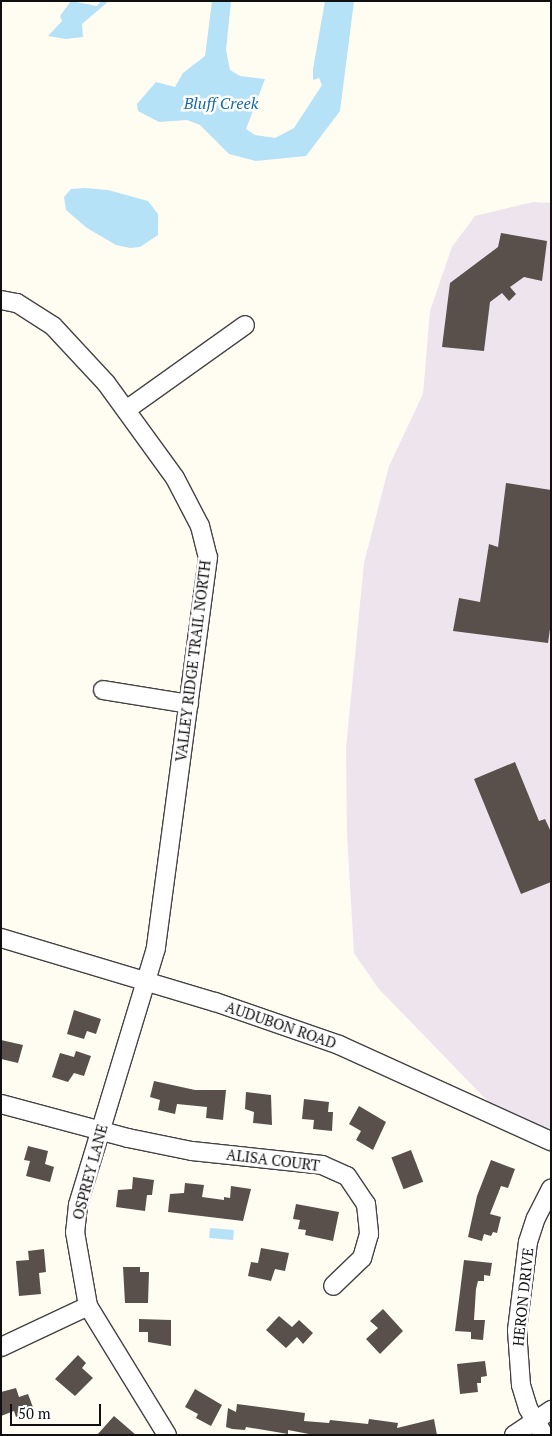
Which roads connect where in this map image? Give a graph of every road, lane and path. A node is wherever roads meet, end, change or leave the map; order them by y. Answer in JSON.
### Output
{"nodes":[{"id":1,"x":1,"y":300,"type":"edge"},
{"id":2,"x":244,"y":325,"type":"dead end"},
{"id":3,"x":126,"y":410,"type":"junction"},
{"id":4,"x":103,"y":690,"type":"dead end"},
{"id":5,"x":189,"y":704,"type":"junction"},
{"id":6,"x":1,"y":938,"type":"edge"},
{"id":7,"x":145,"y":982,"type":"junction"},
{"id":8,"x":1,"y":1104,"type":"edge"},
{"id":9,"x":100,"y":1130,"type":"junction"},
{"id":10,"x":551,"y":1141,"type":"edge"},
{"id":11,"x":551,"y":1189,"type":"edge"},
{"id":12,"x":333,"y":1286,"type":"dead end"},
{"id":13,"x":88,"y":1306,"type":"junction"},
{"id":14,"x":1,"y":1347,"type":"edge"},
{"id":15,"x":551,"y":1410,"type":"edge"},
{"id":16,"x":540,"y":1428,"type":"edge"},
{"id":17,"x":167,"y":1435,"type":"edge"},
{"id":18,"x":514,"y":1435,"type":"edge"}],
"edges":[{"from":1,"to":3,"type":"street","name":"VALLEY RIDGE TRAIL NORTH"},
{"from":2,"to":3,"type":"street"},
{"from":3,"to":5,"type":"street","name":"VALLEY RIDGE TRAIL NORTH"},
{"from":4,"to":5,"type":"street"},
{"from":5,"to":7,"type":"street","name":"VALLEY RIDGE TRAIL NORTH"},
{"from":6,"to":7,"type":"street","name":"AUDUBON ROAD"},
{"from":7,"to":9,"type":"street","name":"OSPREY LANE"},
{"from":7,"to":10,"type":"street","name":"AUDUBON ROAD"},
{"from":8,"to":9,"type":"street","name":"ALISA COURT"},
{"from":9,"to":12,"type":"street","name":"ALISA COURT"},
{"from":9,"to":13,"type":"street","name":"OSPREY LANE"},
{"from":11,"to":16,"type":"street","name":"HERON DRIVE"},
{"from":13,"to":14,"type":"street"},
{"from":13,"to":17,"type":"street","name":"OSPREY LANE"},
{"from":15,"to":16,"type":"street"},
{"from":16,"to":18,"type":"street"}]}
